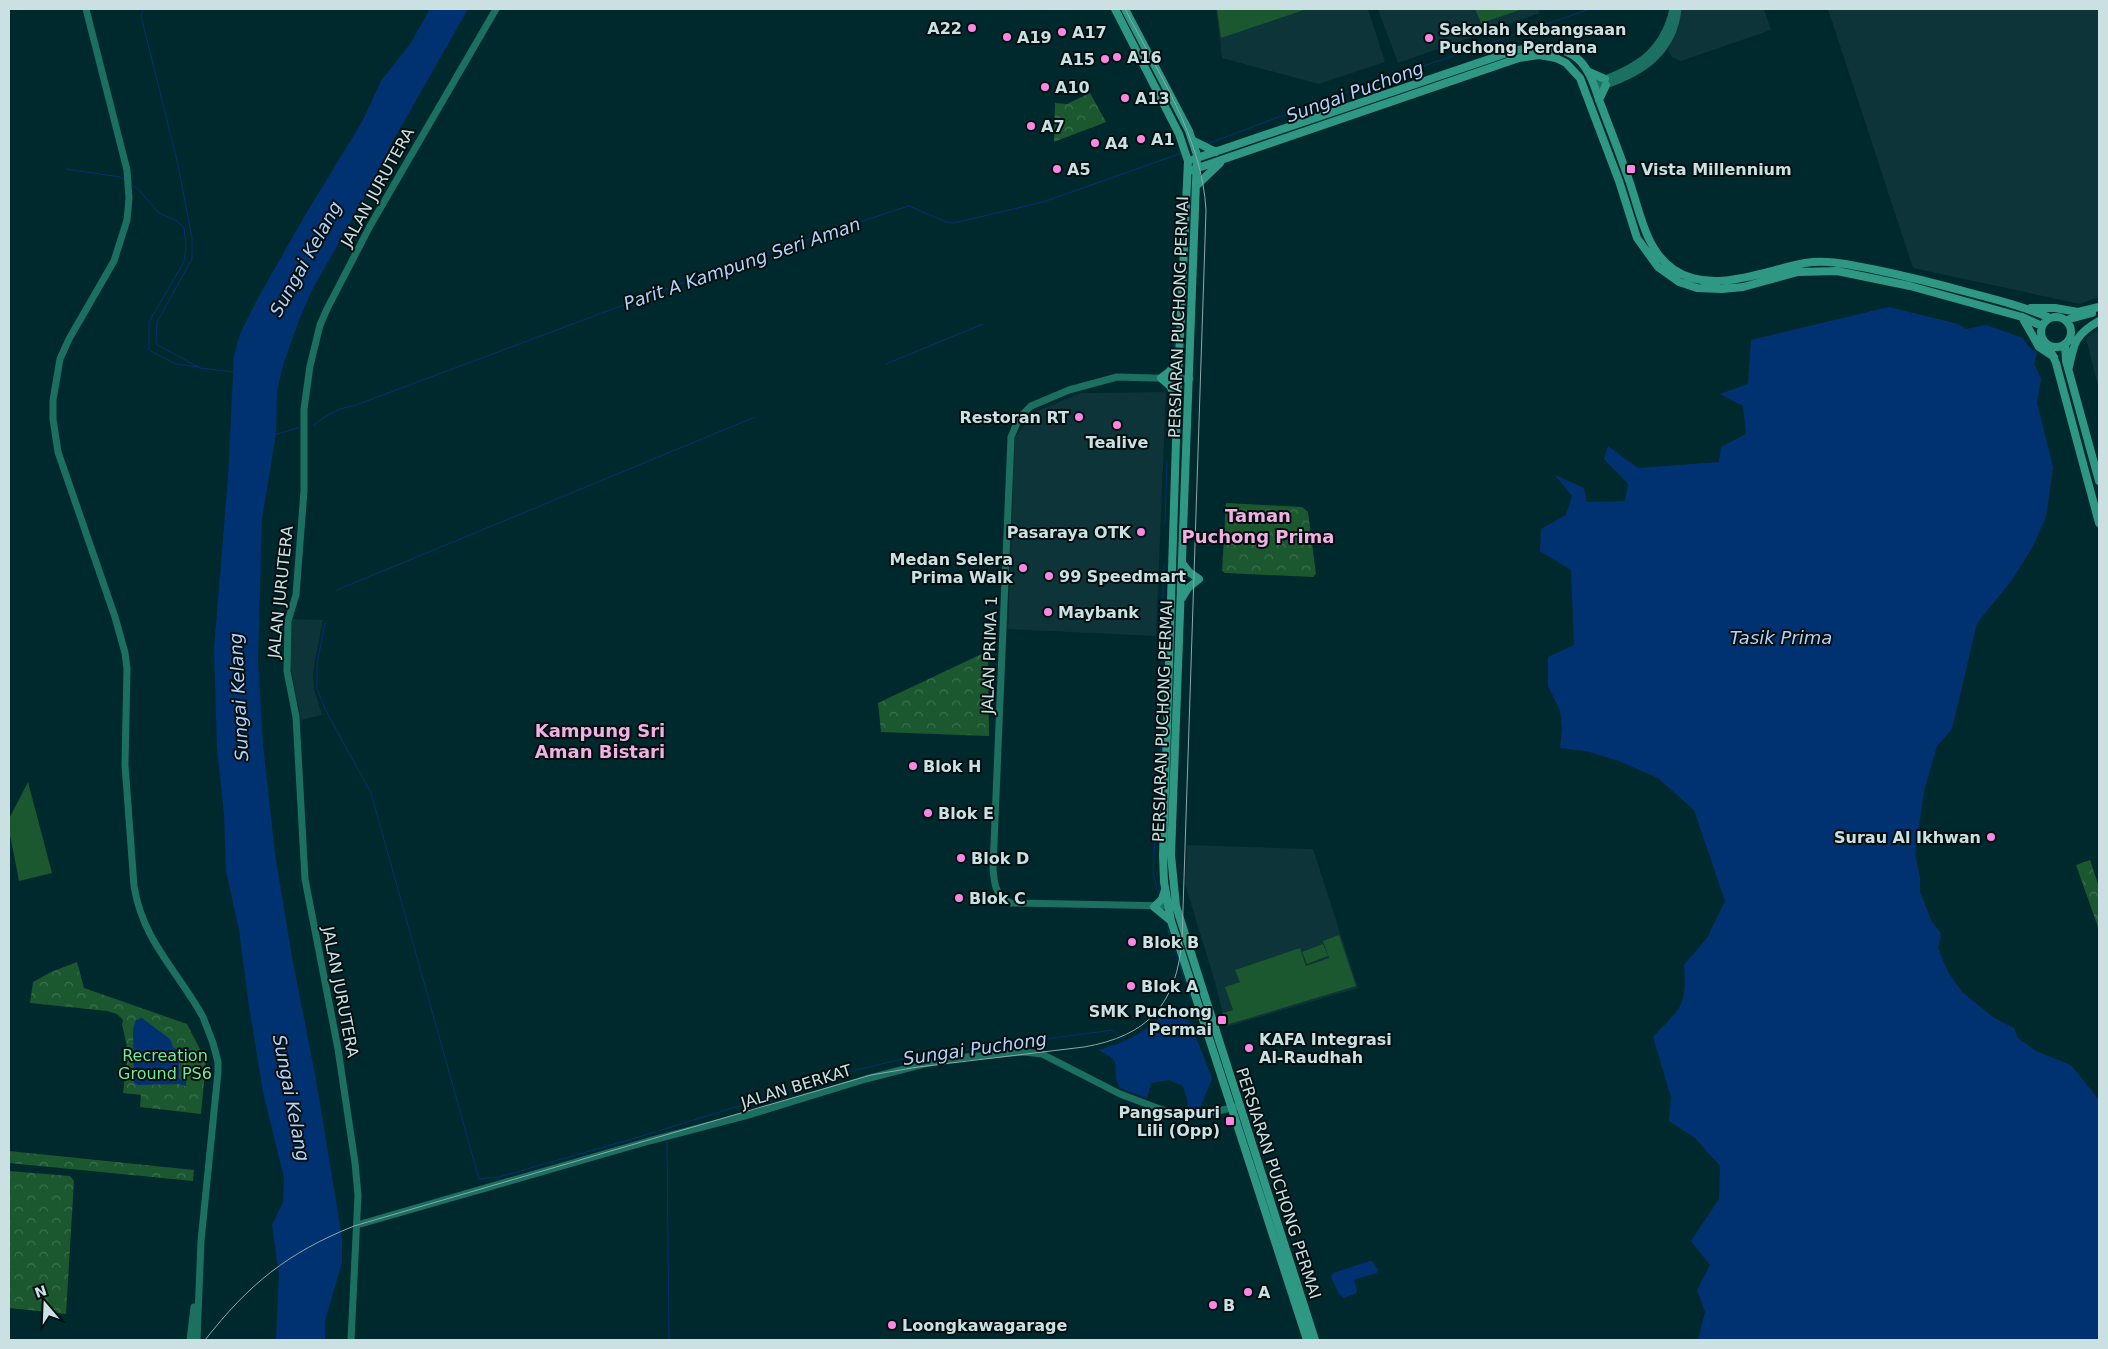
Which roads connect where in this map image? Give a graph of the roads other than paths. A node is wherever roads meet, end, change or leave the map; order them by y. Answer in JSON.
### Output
{"nodes":[{"id":1,"x":86,"y":9,"type":"edge"},
{"id":2,"x":496,"y":9,"type":"edge"},
{"id":3,"x":1115,"y":9,"type":"edge"},
{"id":4,"x":1125,"y":9,"type":"edge"},
{"id":5,"x":1672,"y":9,"type":"edge"},
{"id":6,"x":1678,"y":9,"type":"edge"},
{"id":7,"x":1587,"y":71,"type":"junction"},
{"id":8,"x":1580,"y":78,"type":"junction"},
{"id":9,"x":1606,"y":82,"type":"junction"},
{"id":10,"x":1594,"y":86,"type":"junction"},
{"id":11,"x":1599,"y":100,"type":"junction"},
{"id":12,"x":1591,"y":102,"type":"junction"},
{"id":13,"x":1194,"y":141,"type":"junction"},
{"id":14,"x":1216,"y":152,"type":"junction"},
{"id":15,"x":1197,"y":155,"type":"junction"},
{"id":16,"x":1187,"y":158,"type":"junction"},
{"id":17,"x":1226,"y":159,"type":"junction"},
{"id":18,"x":1197,"y":168,"type":"junction"},
{"id":19,"x":1188,"y":171,"type":"junction"},
{"id":20,"x":1197,"y":185,"type":"junction"},
{"id":21,"x":2024,"y":308,"type":"junction"},
{"id":22,"x":2099,"y":309,"type":"edge"},
{"id":23,"x":2022,"y":317,"type":"junction"},
{"id":24,"x":2050,"y":318,"type":"junction"},
{"id":25,"x":2066,"y":320,"type":"junction"},
{"id":26,"x":2099,"y":321,"type":"edge"},
{"id":27,"x":2042,"y":326,"type":"junction"},
{"id":28,"x":2070,"y":337,"type":"junction"},
{"id":29,"x":2065,"y":344,"type":"junction"},
{"id":30,"x":2048,"y":345,"type":"junction"},
{"id":31,"x":2054,"y":358,"type":"junction"},
{"id":32,"x":1178,"y":362,"type":"junction"},
{"id":33,"x":2068,"y":370,"type":"junction"},
{"id":34,"x":1161,"y":378,"type":"junction"},
{"id":35,"x":1178,"y":378,"type":"junction"},
{"id":36,"x":1190,"y":379,"type":"junction"},
{"id":37,"x":1177,"y":400,"type":"junction"},
{"id":38,"x":2099,"y":481,"type":"edge"},
{"id":39,"x":2099,"y":523,"type":"edge"},
{"id":40,"x":1182,"y":563,"type":"junction"},
{"id":41,"x":1181,"y":600,"type":"junction"},
{"id":42,"x":1171,"y":729,"type":"junction"},
{"id":43,"x":1165,"y":890,"type":"junction"},
{"id":44,"x":1154,"y":907,"type":"junction"},
{"id":45,"x":1172,"y":907,"type":"junction"},
{"id":46,"x":1171,"y":921,"type":"junction"},
{"id":47,"x":1236,"y":1107,"type":"junction"},
{"id":48,"x":357,"y":1225,"type":"junction"},
{"id":49,"x":199,"y":1287,"type":"junction"},
{"id":50,"x":190,"y":1340,"type":"edge"},
{"id":51,"x":197,"y":1340,"type":"edge"},
{"id":52,"x":351,"y":1340,"type":"edge"},
{"id":53,"x":1307,"y":1340,"type":"edge"},
{"id":54,"x":1316,"y":1340,"type":"edge"}],
"edges":[{"from":1,"to":49,"type":"street"},
{"from":2,"to":48,"type":"street","name":"JALAN JURUTERA"},
{"from":3,"to":16,"type":"main road","name":"PERSIARAN PUCHONG PERMAI"},
{"from":4,"to":13,"type":"main road","name":"PERSIARAN PUCHONG PERMAI"},
{"from":5,"to":9,"type":"street"},
{"from":6,"to":9,"type":"street"},
{"from":7,"to":9,"type":"main road"},
{"from":7,"to":10,"type":"main road"},
{"from":7,"to":14,"type":"main road"},
{"from":8,"to":10,"type":"main road"},
{"from":8,"to":12,"type":"main road"},
{"from":8,"to":17,"type":"main road"},
{"from":9,"to":10,"type":"street"},
{"from":9,"to":11,"type":"main road"},
{"from":10,"to":11,"type":"main road"},
{"from":10,"to":12,"type":"main road"},
{"from":11,"to":21,"type":"main road"},
{"from":12,"to":23,"type":"main road"},
{"from":13,"to":14,"type":"main road"},
{"from":13,"to":15,"type":"main road","name":"PERSIARAN PUCHONG PERMAI"},
{"from":14,"to":15,"type":"main road"},
{"from":15,"to":16,"type":"main road"},
{"from":15,"to":18,"type":"main road","name":"PERSIARAN PUCHONG PERMAI"},
{"from":16,"to":19,"type":"main road","name":"PERSIARAN PUCHONG PERMAI"},
{"from":17,"to":18,"type":"main road"},
{"from":17,"to":20,"type":"main road"},
{"from":18,"to":19,"type":"main road"},
{"from":18,"to":20,"type":"main road","name":"PERSIARAN PUCHONG PERMAI"},
{"from":19,"to":32,"type":"main road","name":"PERSIARAN PUCHONG PERMAI"},
{"from":20,"to":36,"type":"main road","name":"PERSIARAN PUCHONG PERMAI"},
{"from":21,"to":22,"type":"main road"},
{"from":21,"to":24,"type":"main road"},
{"from":22,"to":25,"type":"main road"},
{"from":23,"to":27,"type":"main road"},
{"from":23,"to":31,"type":"main road"},
{"from":24,"to":25,"type":"main road"},
{"from":24,"to":27,"type":"main road"},
{"from":25,"to":28,"type":"main road"},
{"from":26,"to":28,"type":"main road"},
{"from":26,"to":33,"type":"main road"},
{"from":27,"to":30,"type":"main road"},
{"from":28,"to":29,"type":"main road"},
{"from":29,"to":30,"type":"main road"},
{"from":29,"to":33,"type":"main road"},
{"from":30,"to":31,"type":"main road"},
{"from":31,"to":39,"type":"main road"},
{"from":32,"to":34,"type":"main road"},
{"from":32,"to":35,"type":"main road","name":"PERSIARAN PUCHONG PERMAI"},
{"from":33,"to":38,"type":"main road"},
{"from":34,"to":35,"type":"street","name":"JALAN PRIMA 1"},
{"from":34,"to":37,"type":"main road"},
{"from":34,"to":44,"type":"street","name":"JALAN PRIMA 1"},
{"from":35,"to":36,"type":"street","name":"JALAN PRIMA 1"},
{"from":35,"to":37,"type":"main road","name":"PERSIARAN PUCHONG PERMAI"},
{"from":36,"to":40,"type":"main road","name":"PERSIARAN PUCHONG PERMAI"},
{"from":37,"to":42,"type":"main road","name":"PERSIARAN PUCHONG PERMAI"},
{"from":40,"to":41,"type":"main road","name":"PERSIARAN PUCHONG PERMAI"},
{"from":40,"to":41,"type":"main road"},
{"from":41,"to":42,"type":"main road","name":"PERSIARAN PUCHONG PERMAI"},
{"from":42,"to":43,"type":"main road","name":"PERSIARAN PUCHONG PERMAI"},
{"from":42,"to":45,"type":"main road","name":"PERSIARAN PUCHONG PERMAI"},
{"from":43,"to":44,"type":"main road"},
{"from":43,"to":45,"type":"main road","name":"PERSIARAN PUCHONG PERMAI"},
{"from":44,"to":45,"type":"street","name":"JALAN PRIMA 1"},
{"from":44,"to":46,"type":"main road"},
{"from":45,"to":46,"type":"main road","name":"PERSIARAN PUCHONG PERMAI"},
{"from":45,"to":47,"type":"main road","name":"PERSIARAN PUCHONG PERMAI"},
{"from":46,"to":47,"type":"main road","name":"PERSIARAN PUCHONG PERMAI"},
{"from":47,"to":48,"type":"street","name":"JALAN BERKAT"},
{"from":47,"to":53,"type":"main road","name":"PERSIARAN PUCHONG PERMAI"},
{"from":47,"to":54,"type":"main road","name":"PERSIARAN PUCHONG PERMAI"},
{"from":48,"to":52,"type":"street","name":"JALAN JURUTERA"},
{"from":49,"to":50,"type":"street"},
{"from":49,"to":51,"type":"street"}]}
